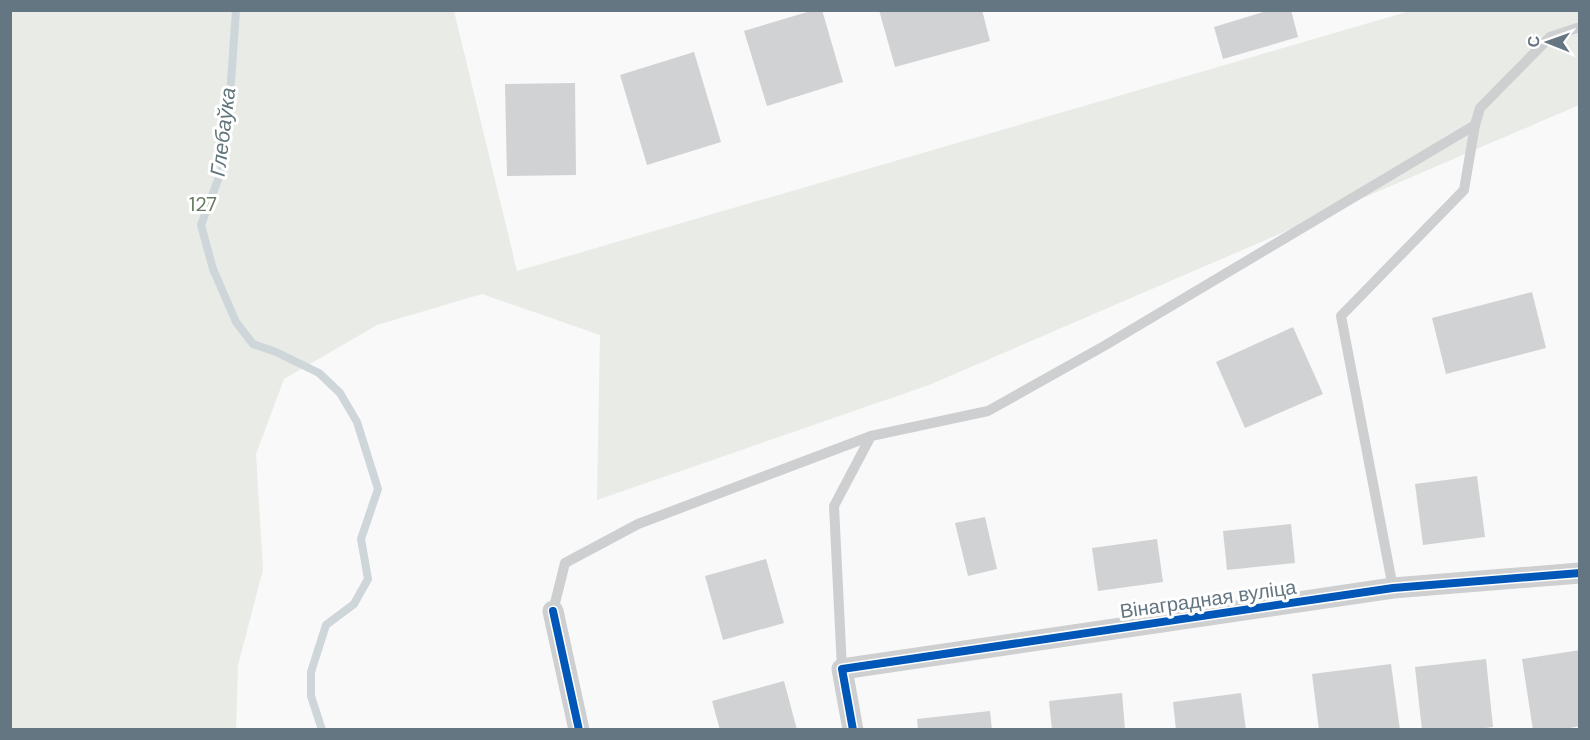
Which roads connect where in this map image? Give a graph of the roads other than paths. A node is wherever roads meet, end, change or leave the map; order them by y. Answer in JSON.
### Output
{"nodes":[{"id":1,"x":1580,"y":27,"type":"edge"},
{"id":2,"x":1475,"y":125,"type":"junction"},
{"id":3,"x":871,"y":436,"type":"junction"},
{"id":4,"x":1580,"y":573,"type":"edge"},
{"id":5,"x":1393,"y":588,"type":"junction"},
{"id":6,"x":553,"y":611,"type":"joint"},
{"id":7,"x":842,"y":669,"type":"junction"},
{"id":8,"x":579,"y":729,"type":"edge"},
{"id":9,"x":853,"y":729,"type":"edge"}],
"edges":[{"from":1,"to":2,"type":"lane"},
{"from":2,"to":3,"type":"lane"},
{"from":2,"to":5,"type":"lane"},
{"from":3,"to":6,"type":"lane"},
{"from":3,"to":7,"type":"lane"},
{"from":4,"to":5,"type":"street","name":"Вінаградная вуліца"},
{"from":5,"to":7,"type":"street","name":"Вінаградная вуліца"},
{"from":6,"to":8,"type":"street"},
{"from":7,"to":9,"type":"street"}]}
